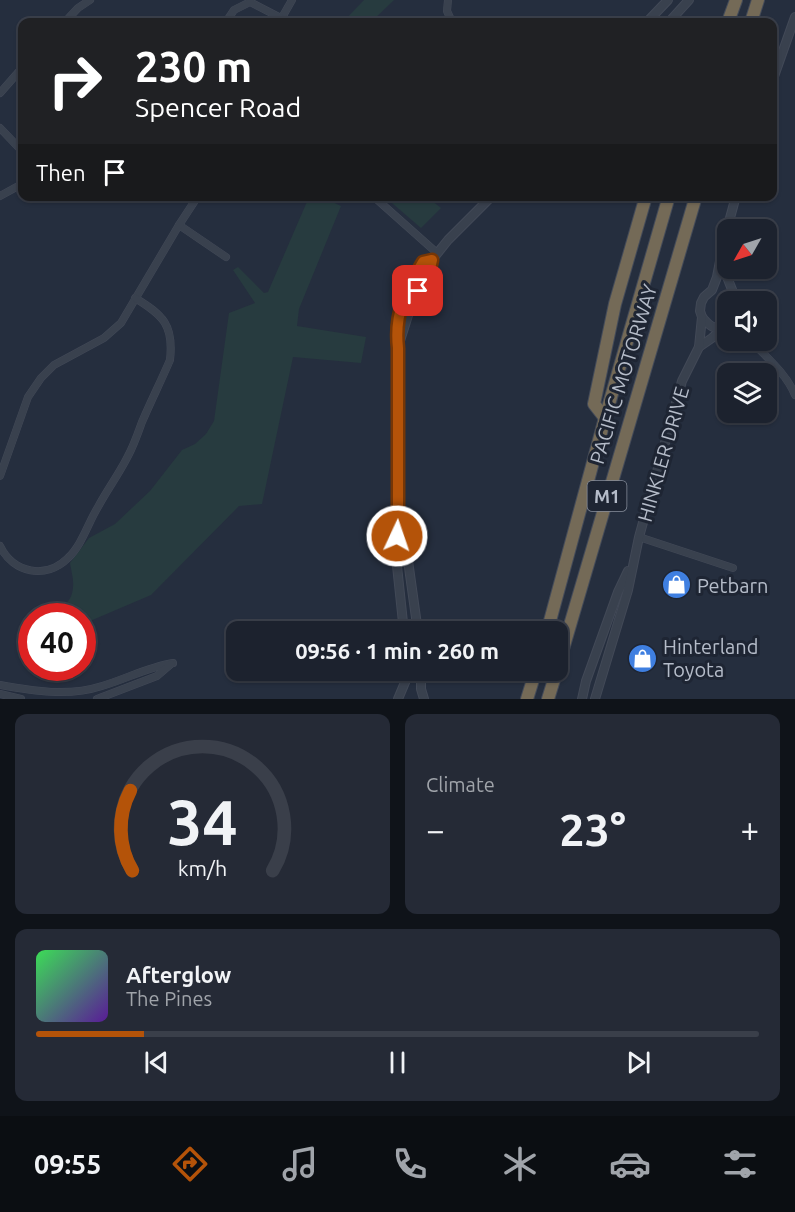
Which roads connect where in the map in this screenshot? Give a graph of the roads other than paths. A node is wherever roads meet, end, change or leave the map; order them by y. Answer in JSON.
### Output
{"nodes":[{"id":1,"x":90,"y":0,"type":"edge"},
{"id":2,"x":292,"y":0,"type":"edge"},
{"id":3,"x":448,"y":0,"type":"edge"},
{"id":4,"x":668,"y":0,"type":"edge"},
{"id":5,"x":689,"y":0,"type":"edge"},
{"id":6,"x":736,"y":0,"type":"edge"},
{"id":7,"x":758,"y":0,"type":"edge"},
{"id":8,"x":795,"y":17,"type":"edge"},
{"id":9,"x":69,"y":18,"type":"edge"},
{"id":10,"x":229,"y":18,"type":"edge"},
{"id":11,"x":277,"y":18,"type":"edge"},
{"id":12,"x":281,"y":18,"type":"edge"},
{"id":13,"x":450,"y":18,"type":"edge"},
{"id":14,"x":651,"y":18,"type":"edge"},
{"id":15,"x":673,"y":18,"type":"edge"},
{"id":16,"x":729,"y":18,"type":"edge"},
{"id":17,"x":752,"y":18,"type":"edge"},
{"id":18,"x":777,"y":68,"type":"edge"},
{"id":19,"x":18,"y":73,"type":"edge"},
{"id":20,"x":0,"y":93,"type":"edge"},
{"id":21,"x":0,"y":128,"type":"edge"},
{"id":22,"x":18,"y":147,"type":"edge"},
{"id":23,"x":18,"y":186,"type":"edge"},
{"id":24,"x":0,"y":196,"type":"edge"},
{"id":25,"x":195,"y":201,"type":"edge"},
{"id":26,"x":378,"y":201,"type":"edge"},
{"id":27,"x":487,"y":201,"type":"edge"},
{"id":28,"x":645,"y":201,"type":"edge"},
{"id":29,"x":668,"y":201,"type":"edge"},
{"id":30,"x":695,"y":201,"type":"edge"},
{"id":31,"x":735,"y":201,"type":"edge"},
{"id":32,"x":730,"y":219,"type":"edge"},
{"id":33,"x":179,"y":225,"type":"junction"},
{"id":34,"x":435,"y":256,"type":"junction"},
{"id":35,"x":226,"y":257,"type":"dead end"},
{"id":36,"x":717,"y":277,"type":"edge"},
{"id":37,"x":712,"y":290,"type":"junction"},
{"id":38,"x":730,"y":291,"type":"edge"},
{"id":39,"x":135,"y":298,"type":"junction"},
{"id":40,"x":702,"y":318,"type":"junction"},
{"id":41,"x":717,"y":328,"type":"edge"},
{"id":42,"x":717,"y":334,"type":"edge"},
{"id":43,"x":699,"y":347,"type":"junction"},
{"id":44,"x":761,"y":351,"type":"edge"},
{"id":45,"x":795,"y":395,"type":"edge"},
{"id":46,"x":605,"y":418,"type":"junction"},
{"id":47,"x":0,"y":476,"type":"edge"},
{"id":48,"x":398,"y":524,"type":"junction"},
{"id":49,"x":639,"y":537,"type":"junction"},
{"id":50,"x":0,"y":546,"type":"edge"},
{"id":51,"x":633,"y":562,"type":"junction"},
{"id":52,"x":733,"y":567,"type":"dead end"},
{"id":53,"x":413,"y":594,"type":"junction"},
{"id":54,"x":400,"y":595,"type":"junction"},
{"id":55,"x":403,"y":621,"type":"edge"},
{"id":56,"x":417,"y":621,"type":"edge"},
{"id":57,"x":550,"y":621,"type":"edge"},
{"id":58,"x":568,"y":631,"type":"edge"},
{"id":59,"x":406,"y":681,"type":"edge"},
{"id":60,"x":421,"y":681,"type":"edge"},
{"id":61,"x":533,"y":681,"type":"edge"},
{"id":62,"x":554,"y":681,"type":"edge"},
{"id":63,"x":0,"y":685,"type":"edge"},
{"id":64,"x":0,"y":694,"type":"edge"},
{"id":65,"x":21,"y":699,"type":"edge"},
{"id":66,"x":97,"y":699,"type":"edge"},
{"id":67,"x":398,"y":699,"type":"edge"},
{"id":68,"x":424,"y":699,"type":"edge"},
{"id":69,"x":527,"y":699,"type":"edge"},
{"id":70,"x":549,"y":699,"type":"edge"},
{"id":71,"x":582,"y":699,"type":"edge"},
{"id":72,"x":595,"y":699,"type":"edge"}],
"edges":[{"from":1,"to":9,"type":"street"},
{"from":2,"to":12,"type":"street"},
{"from":3,"to":13,"type":"street"},
{"from":4,"to":14,"type":"street"},
{"from":5,"to":15,"type":"street"},
{"from":6,"to":16,"type":"highway"},
{"from":7,"to":17,"type":"highway"},
{"from":8,"to":18,"type":"street"},
{"from":10,"to":11,"type":"street"},
{"from":19,"to":20,"type":"street"},
{"from":21,"to":22,"type":"street"},
{"from":23,"to":24,"type":"street"},
{"from":25,"to":33,"type":"street"},
{"from":26,"to":34,"type":"street"},
{"from":27,"to":34,"type":"street"},
{"from":28,"to":46,"type":"highway"},
{"from":29,"to":46,"type":"highway","name":"PACIFIC MOTORWAY","number":"M1"},
{"from":30,"to":58,"type":"highway","name":"PACIFIC MOTORWAY","number":"M1"},
{"from":31,"to":32,"type":"street","name":"HINKLER DRIVE"},
{"from":33,"to":35,"type":"street"},
{"from":33,"to":39,"type":"street"},
{"from":34,"to":48,"type":"street"},
{"from":36,"to":37,"type":"street","name":"HINKLER DRIVE"},
{"from":37,"to":38,"type":"street"},
{"from":37,"to":40,"type":"street","name":"HINKLER DRIVE"},
{"from":39,"to":47,"type":"street"},
{"from":39,"to":50,"type":"street"},
{"from":40,"to":41,"type":"street","name":"HINKLER DRIVE"},
{"from":40,"to":43,"type":"street","name":"HINKLER DRIVE"},
{"from":42,"to":43,"type":"street","name":"HINKLER DRIVE"},
{"from":43,"to":49,"type":"street","name":"HINKLER DRIVE"},
{"from":44,"to":45,"type":"street"},
{"from":46,"to":57,"type":"highway","name":"PACIFIC MOTORWAY","number":"M1"},
{"from":48,"to":53,"type":"street"},
{"from":48,"to":54,"type":"street"},
{"from":49,"to":51,"type":"street","name":"HINKLER DRIVE"},
{"from":49,"to":52,"type":"street"},
{"from":51,"to":71,"type":"street","name":"HINKLER DRIVE"},
{"from":51,"to":72,"type":"street","name":"HINKLER DRIVE"},
{"from":53,"to":54,"type":"street"},
{"from":53,"to":56,"type":"street"},
{"from":54,"to":55,"type":"street"},
{"from":59,"to":67,"type":"street"},
{"from":60,"to":68,"type":"street"},
{"from":61,"to":69,"type":"highway"},
{"from":62,"to":70,"type":"highway","name":"PACIFIC MOTORWAY","number":"M1"},
{"from":63,"to":66,"type":"street"},
{"from":64,"to":65,"type":"street"}]}
